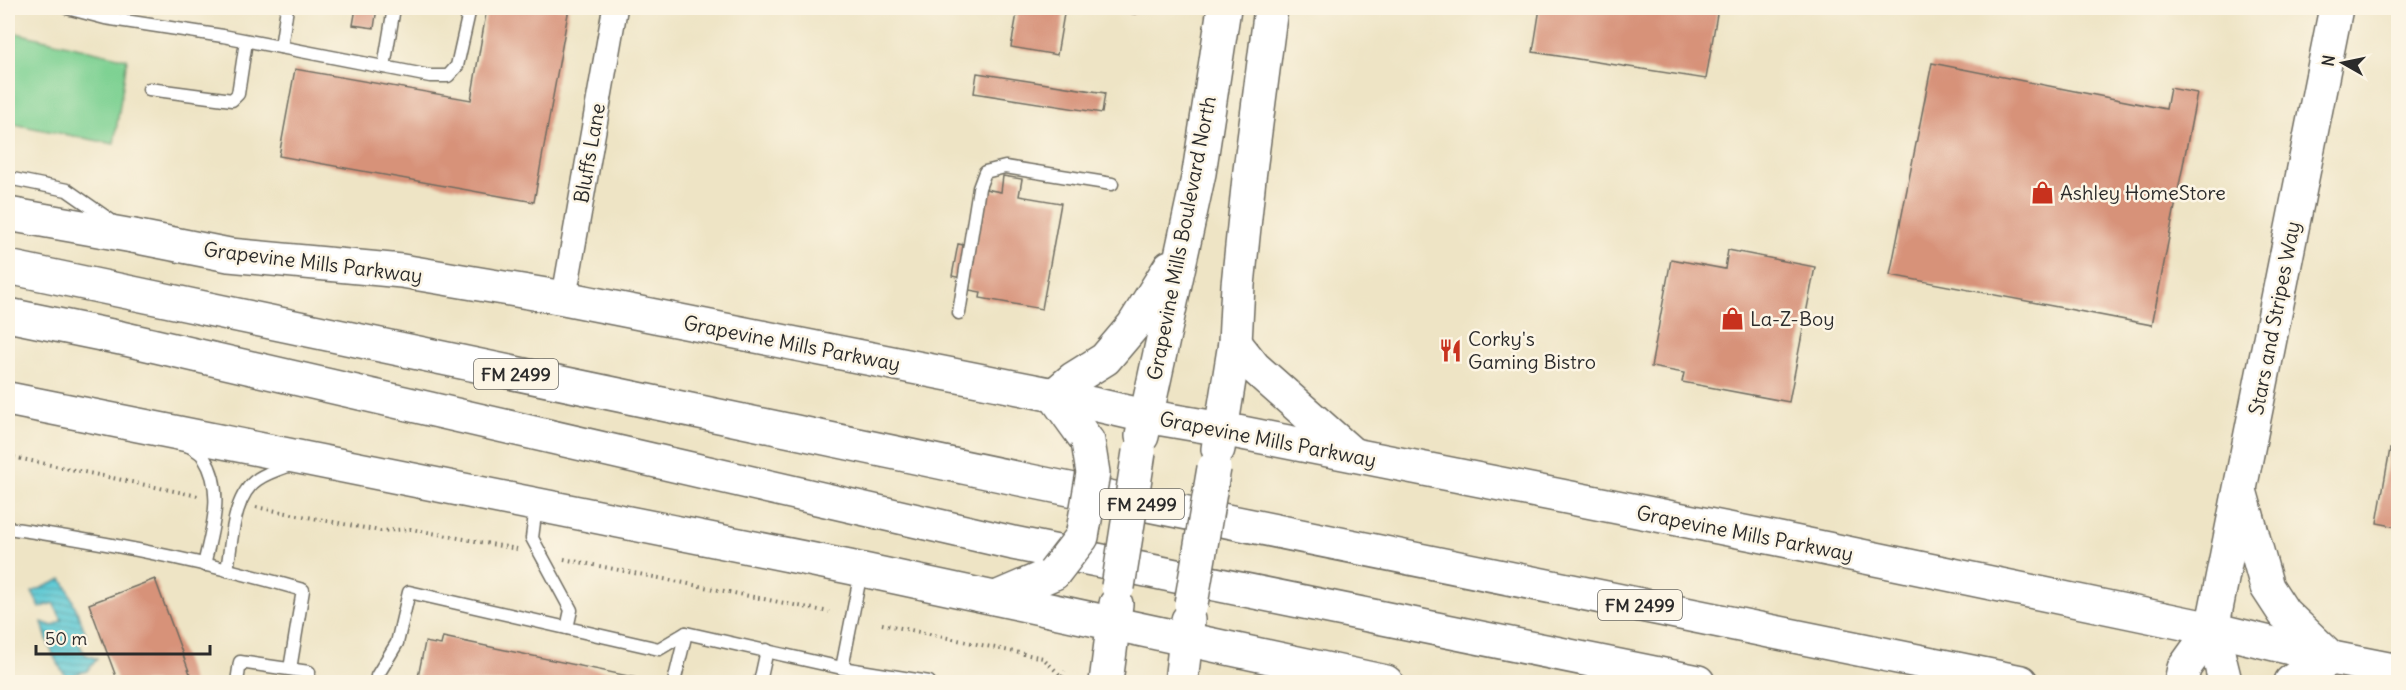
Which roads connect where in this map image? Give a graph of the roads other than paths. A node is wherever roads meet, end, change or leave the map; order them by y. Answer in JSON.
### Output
{"nodes":[{"id":1,"x":67,"y":8,"type":"edge"},
{"id":2,"x":287,"y":8,"type":"edge"},
{"id":3,"x":394,"y":8,"type":"edge"},
{"id":4,"x":470,"y":8,"type":"edge"},
{"id":5,"x":615,"y":8,"type":"edge"},
{"id":6,"x":1224,"y":8,"type":"edge"},
{"id":7,"x":1271,"y":8,"type":"edge"},
{"id":8,"x":2336,"y":8,"type":"edge"},
{"id":9,"x":93,"y":11,"type":"edge"},
{"id":10,"x":246,"y":41,"type":"junction"},
{"id":11,"x":281,"y":47,"type":"junction"},
{"id":12,"x":384,"y":67,"type":"junction"},
{"id":13,"x":149,"y":89,"type":"dead end"},
{"id":14,"x":8,"y":178,"type":"edge"},
{"id":15,"x":1112,"y":184,"type":"dead end"},
{"id":16,"x":8,"y":214,"type":"edge"},
{"id":17,"x":133,"y":236,"type":"junction"},
{"id":18,"x":1182,"y":248,"type":"junction"},
{"id":19,"x":8,"y":267,"type":"edge"},
{"id":20,"x":564,"y":298,"type":"junction"},
{"id":21,"x":959,"y":313,"type":"dead end"},
{"id":22,"x":8,"y":315,"type":"edge"},
{"id":23,"x":1235,"y":343,"type":"junction"},
{"id":24,"x":1054,"y":394,"type":"junction"},
{"id":25,"x":8,"y":399,"type":"edge"},
{"id":26,"x":1145,"y":416,"type":"junction"},
{"id":27,"x":164,"y":429,"type":"junction"},
{"id":28,"x":1221,"y":429,"type":"junction"},
{"id":29,"x":1353,"y":455,"type":"junction"},
{"id":30,"x":304,"y":459,"type":"junction"},
{"id":31,"x":2240,"y":491,"type":"junction"},
{"id":32,"x":536,"y":505,"type":"junction"},
{"id":33,"x":8,"y":528,"type":"edge"},
{"id":34,"x":204,"y":565,"type":"junction"},
{"id":35,"x":861,"y":569,"type":"junction"},
{"id":36,"x":227,"y":570,"type":"junction"},
{"id":37,"x":996,"y":598,"type":"junction"},
{"id":38,"x":1112,"y":625,"type":"junction"},
{"id":39,"x":567,"y":628,"type":"junction"},
{"id":40,"x":2212,"y":629,"type":"junction"},
{"id":41,"x":686,"y":633,"type":"junction"},
{"id":42,"x":1184,"y":640,"type":"junction"},
{"id":43,"x":767,"y":650,"type":"junction"},
{"id":44,"x":2332,"y":658,"type":"junction"},
{"id":45,"x":842,"y":668,"type":"junction"},
{"id":46,"x":290,"y":669,"type":"junction"},
{"id":47,"x":2398,"y":671,"type":"edge"},
{"id":48,"x":2183,"y":675,"type":"edge"},
{"id":49,"x":869,"y":677,"type":"edge"},
{"id":50,"x":896,"y":680,"type":"edge"},
{"id":51,"x":2223,"y":680,"type":"edge"},
{"id":52,"x":1381,"y":681,"type":"edge"},
{"id":53,"x":237,"y":682,"type":"edge"},
{"id":54,"x":307,"y":682,"type":"edge"},
{"id":55,"x":375,"y":682,"type":"edge"},
{"id":56,"x":674,"y":682,"type":"edge"},
{"id":57,"x":760,"y":682,"type":"edge"},
{"id":58,"x":929,"y":682,"type":"edge"},
{"id":59,"x":1106,"y":682,"type":"edge"},
{"id":60,"x":1181,"y":682,"type":"edge"},
{"id":61,"x":1287,"y":682,"type":"edge"},
{"id":62,"x":1698,"y":682,"type":"edge"},
{"id":63,"x":2021,"y":682,"type":"edge"},
{"id":64,"x":2291,"y":682,"type":"edge"}],
"edges":[{"from":1,"to":9,"type":"lane"},
{"from":2,"to":11,"type":"lane"},
{"from":3,"to":12,"type":"lane"},
{"from":4,"to":12,"type":"lane"},
{"from":5,"to":20,"type":"street","name":"Bluffs Lane"},
{"from":6,"to":18,"type":"main road","name":"Grapevine Mills Boulevard North"},
{"from":7,"to":23,"type":"main road"},
{"from":8,"to":31,"type":"main road","name":"Stars and Stripes Way"},
{"from":9,"to":10,"type":"lane"},
{"from":10,"to":11,"type":"lane"},
{"from":10,"to":13,"type":"lane"},
{"from":11,"to":12,"type":"lane"},
{"from":14,"to":17,"type":"lane"},
{"from":15,"to":21,"type":"lane"},
{"from":16,"to":17,"type":"main road","name":"Grapevine Mills Parkway"},
{"from":17,"to":20,"type":"main road","name":"Grapevine Mills Parkway"},
{"from":18,"to":24,"type":"main road"},
{"from":18,"to":26,"type":"main road","name":"Grapevine Mills Boulevard North"},
{"from":19,"to":63,"type":"main road","number":"FM 2499"},
{"from":20,"to":24,"type":"main road","name":"Grapevine Mills Parkway"},
{"from":22,"to":62,"type":"main road"},
{"from":23,"to":28,"type":"main road"},
{"from":23,"to":29,"type":"main road"},
{"from":24,"to":26,"type":"main road","name":"Grapevine Mills Parkway"},
{"from":24,"to":37,"type":"main road","bridge":true},
{"from":25,"to":27,"type":"main road"},
{"from":26,"to":28,"type":"main road","name":"Grapevine Mills Parkway"},
{"from":26,"to":38,"type":"main road","name":"Grapevine Mills Boulevard North","bridge":true},
{"from":27,"to":30,"type":"main road"},
{"from":27,"to":34,"type":"lane"},
{"from":28,"to":29,"type":"main road","name":"Grapevine Mills Parkway"},
{"from":28,"to":42,"type":"main road","bridge":true},
{"from":29,"to":40,"type":"main road","name":"Grapevine Mills Parkway"},
{"from":30,"to":32,"type":"main road"},
{"from":30,"to":36,"type":"lane"},
{"from":31,"to":40,"type":"main road","name":"Stars and Stripes Way"},
{"from":31,"to":44,"type":"main road"},
{"from":32,"to":35,"type":"main road"},
{"from":32,"to":39,"type":"lane"},
{"from":33,"to":34,"type":"lane"},
{"from":34,"to":36,"type":"lane"},
{"from":35,"to":37,"type":"main road"},
{"from":35,"to":45,"type":"lane"},
{"from":36,"to":46,"type":"lane"},
{"from":37,"to":38,"type":"main road"},
{"from":38,"to":42,"type":"main road"},
{"from":38,"to":59,"type":"main road","name":"Grapevine Mills Boulevard North"},
{"from":39,"to":41,"type":"lane"},
{"from":39,"to":55,"type":"lane"},
{"from":40,"to":44,"type":"main road","name":"Grapevine Mills Parkway"},
{"from":40,"to":48,"type":"main road","name":"Stars and Stripes Way"},
{"from":40,"to":51,"type":"main road","name":"Stars and Stripes Way"},
{"from":41,"to":43,"type":"lane"},
{"from":41,"to":56,"type":"lane"},
{"from":42,"to":52,"type":"main road"},
{"from":42,"to":60,"type":"main road"},
{"from":43,"to":45,"type":"lane"},
{"from":43,"to":57,"type":"lane"},
{"from":44,"to":47,"type":"main road","name":"Grapevine Mills Parkway"},
{"from":44,"to":64,"type":"main road"},
{"from":45,"to":49,"type":"lane"},
{"from":46,"to":53,"type":"lane"},
{"from":46,"to":54,"type":"lane"},
{"from":49,"to":50,"type":"lane"},
{"from":50,"to":58,"type":"lane"},
{"from":52,"to":61,"type":"main road"}]}
